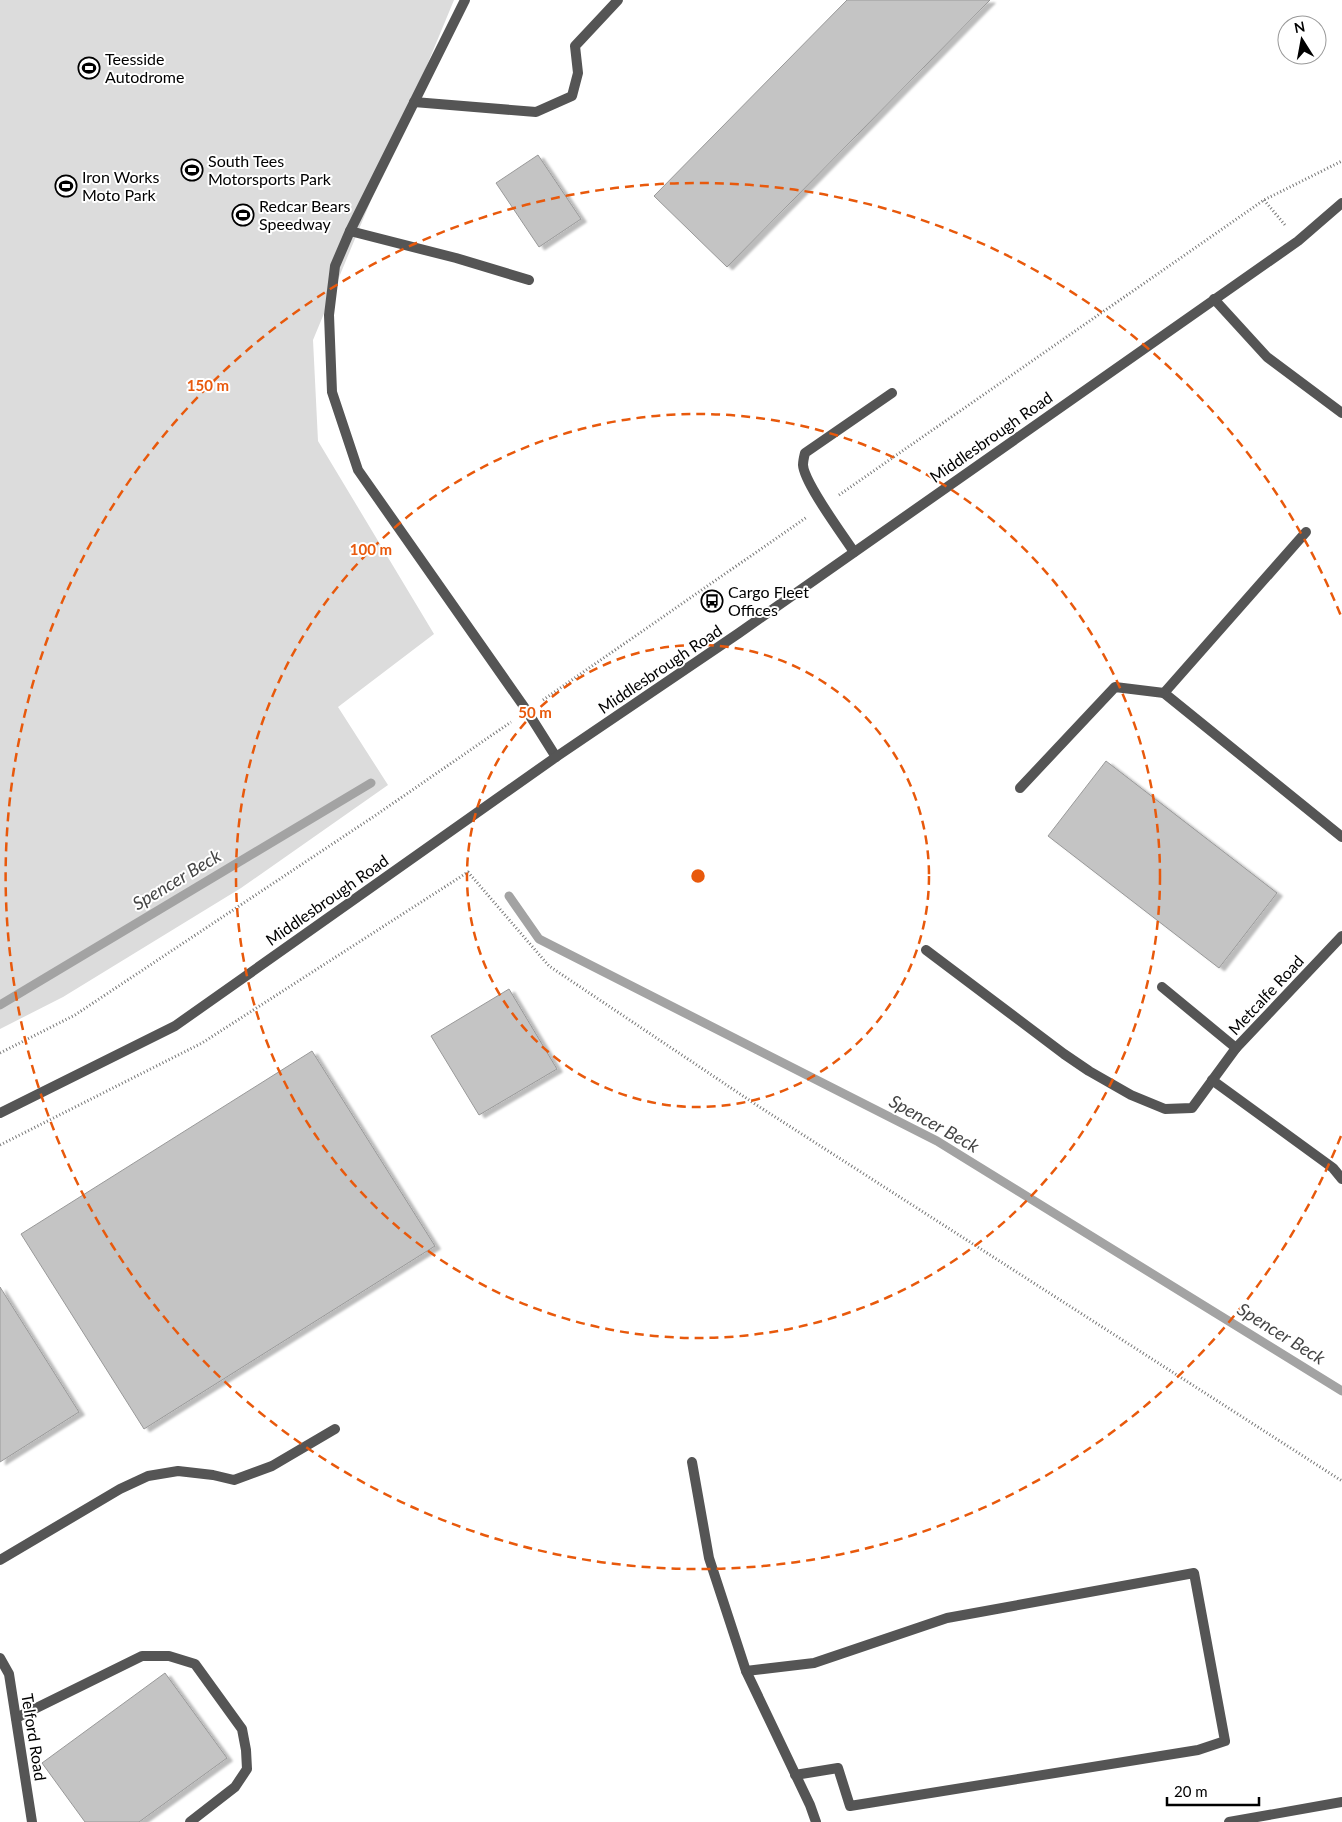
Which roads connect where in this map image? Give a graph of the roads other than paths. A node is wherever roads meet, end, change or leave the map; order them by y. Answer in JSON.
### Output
{"nodes":[{"id":1,"x":465,"y":0,"type":"edge"},
{"id":2,"x":618,"y":0,"type":"edge"},
{"id":3,"x":414,"y":102,"type":"junction"},
{"id":4,"x":1342,"y":203,"type":"edge"},
{"id":5,"x":350,"y":231,"type":"junction"},
{"id":6,"x":529,"y":280,"type":"dead end"},
{"id":7,"x":1214,"y":299,"type":"junction"},
{"id":8,"x":892,"y":393,"type":"dead end"},
{"id":9,"x":1342,"y":413,"type":"edge"},
{"id":10,"x":1306,"y":532,"type":"dead end"},
{"id":11,"x":854,"y":552,"type":"junction"},
{"id":12,"x":1164,"y":693,"type":"junction"},
{"id":13,"x":556,"y":757,"type":"junction"},
{"id":14,"x":1020,"y":788,"type":"dead end"},
{"id":15,"x":1342,"y":837,"type":"edge"},
{"id":16,"x":1342,"y":936,"type":"edge"},
{"id":17,"x":926,"y":950,"type":"dead end"},
{"id":18,"x":1162,"y":987,"type":"dead end"},
{"id":19,"x":1236,"y":1048,"type":"junction"},
{"id":20,"x":1212,"y":1080,"type":"junction"},
{"id":21,"x":0,"y":1112,"type":"edge"},
{"id":22,"x":1342,"y":1179,"type":"edge"},
{"id":23,"x":335,"y":1429,"type":"dead end"},
{"id":24,"x":692,"y":1462,"type":"dead end"},
{"id":25,"x":0,"y":1560,"type":"edge"},
{"id":26,"x":0,"y":1658,"type":"edge"},
{"id":27,"x":746,"y":1671,"type":"junction"},
{"id":28,"x":16,"y":1718,"type":"junction"},
{"id":29,"x":795,"y":1775,"type":"junction"},
{"id":30,"x":1342,"y":1802,"type":"edge"},
{"id":31,"x":32,"y":1822,"type":"edge"},
{"id":32,"x":190,"y":1822,"type":"edge"},
{"id":33,"x":816,"y":1822,"type":"edge"},
{"id":34,"x":1229,"y":1822,"type":"edge"}],
"edges":[{"from":1,"to":3,"type":"street"},
{"from":2,"to":3,"type":"street"},
{"from":3,"to":5,"type":"street"},
{"from":4,"to":7,"type":"street","name":"Middlesbrough Road"},
{"from":5,"to":6,"type":"street"},
{"from":5,"to":13,"type":"street"},
{"from":7,"to":9,"type":"street"},
{"from":7,"to":11,"type":"street","name":"Middlesbrough Road"},
{"from":8,"to":11,"type":"street"},
{"from":10,"to":12,"type":"street"},
{"from":11,"to":13,"type":"street","name":"Middlesbrough Road"},
{"from":12,"to":14,"type":"street"},
{"from":12,"to":15,"type":"street"},
{"from":13,"to":21,"type":"street","name":"Middlesbrough Road"},
{"from":16,"to":19,"type":"street","name":"Metcalfe Road"},
{"from":17,"to":20,"type":"street"},
{"from":18,"to":19,"type":"street","name":"Metcalfe Road"},
{"from":19,"to":20,"type":"street"},
{"from":20,"to":22,"type":"street"},
{"from":23,"to":25,"type":"street"},
{"from":24,"to":27,"type":"street"},
{"from":26,"to":28,"type":"street","name":"Telford Road"},
{"from":27,"to":29,"type":"street"},
{"from":27,"to":29,"type":"street"},
{"from":28,"to":31,"type":"street","name":"Telford Road"},
{"from":28,"to":32,"type":"street"},
{"from":29,"to":33,"type":"street"},
{"from":30,"to":34,"type":"street"}]}
